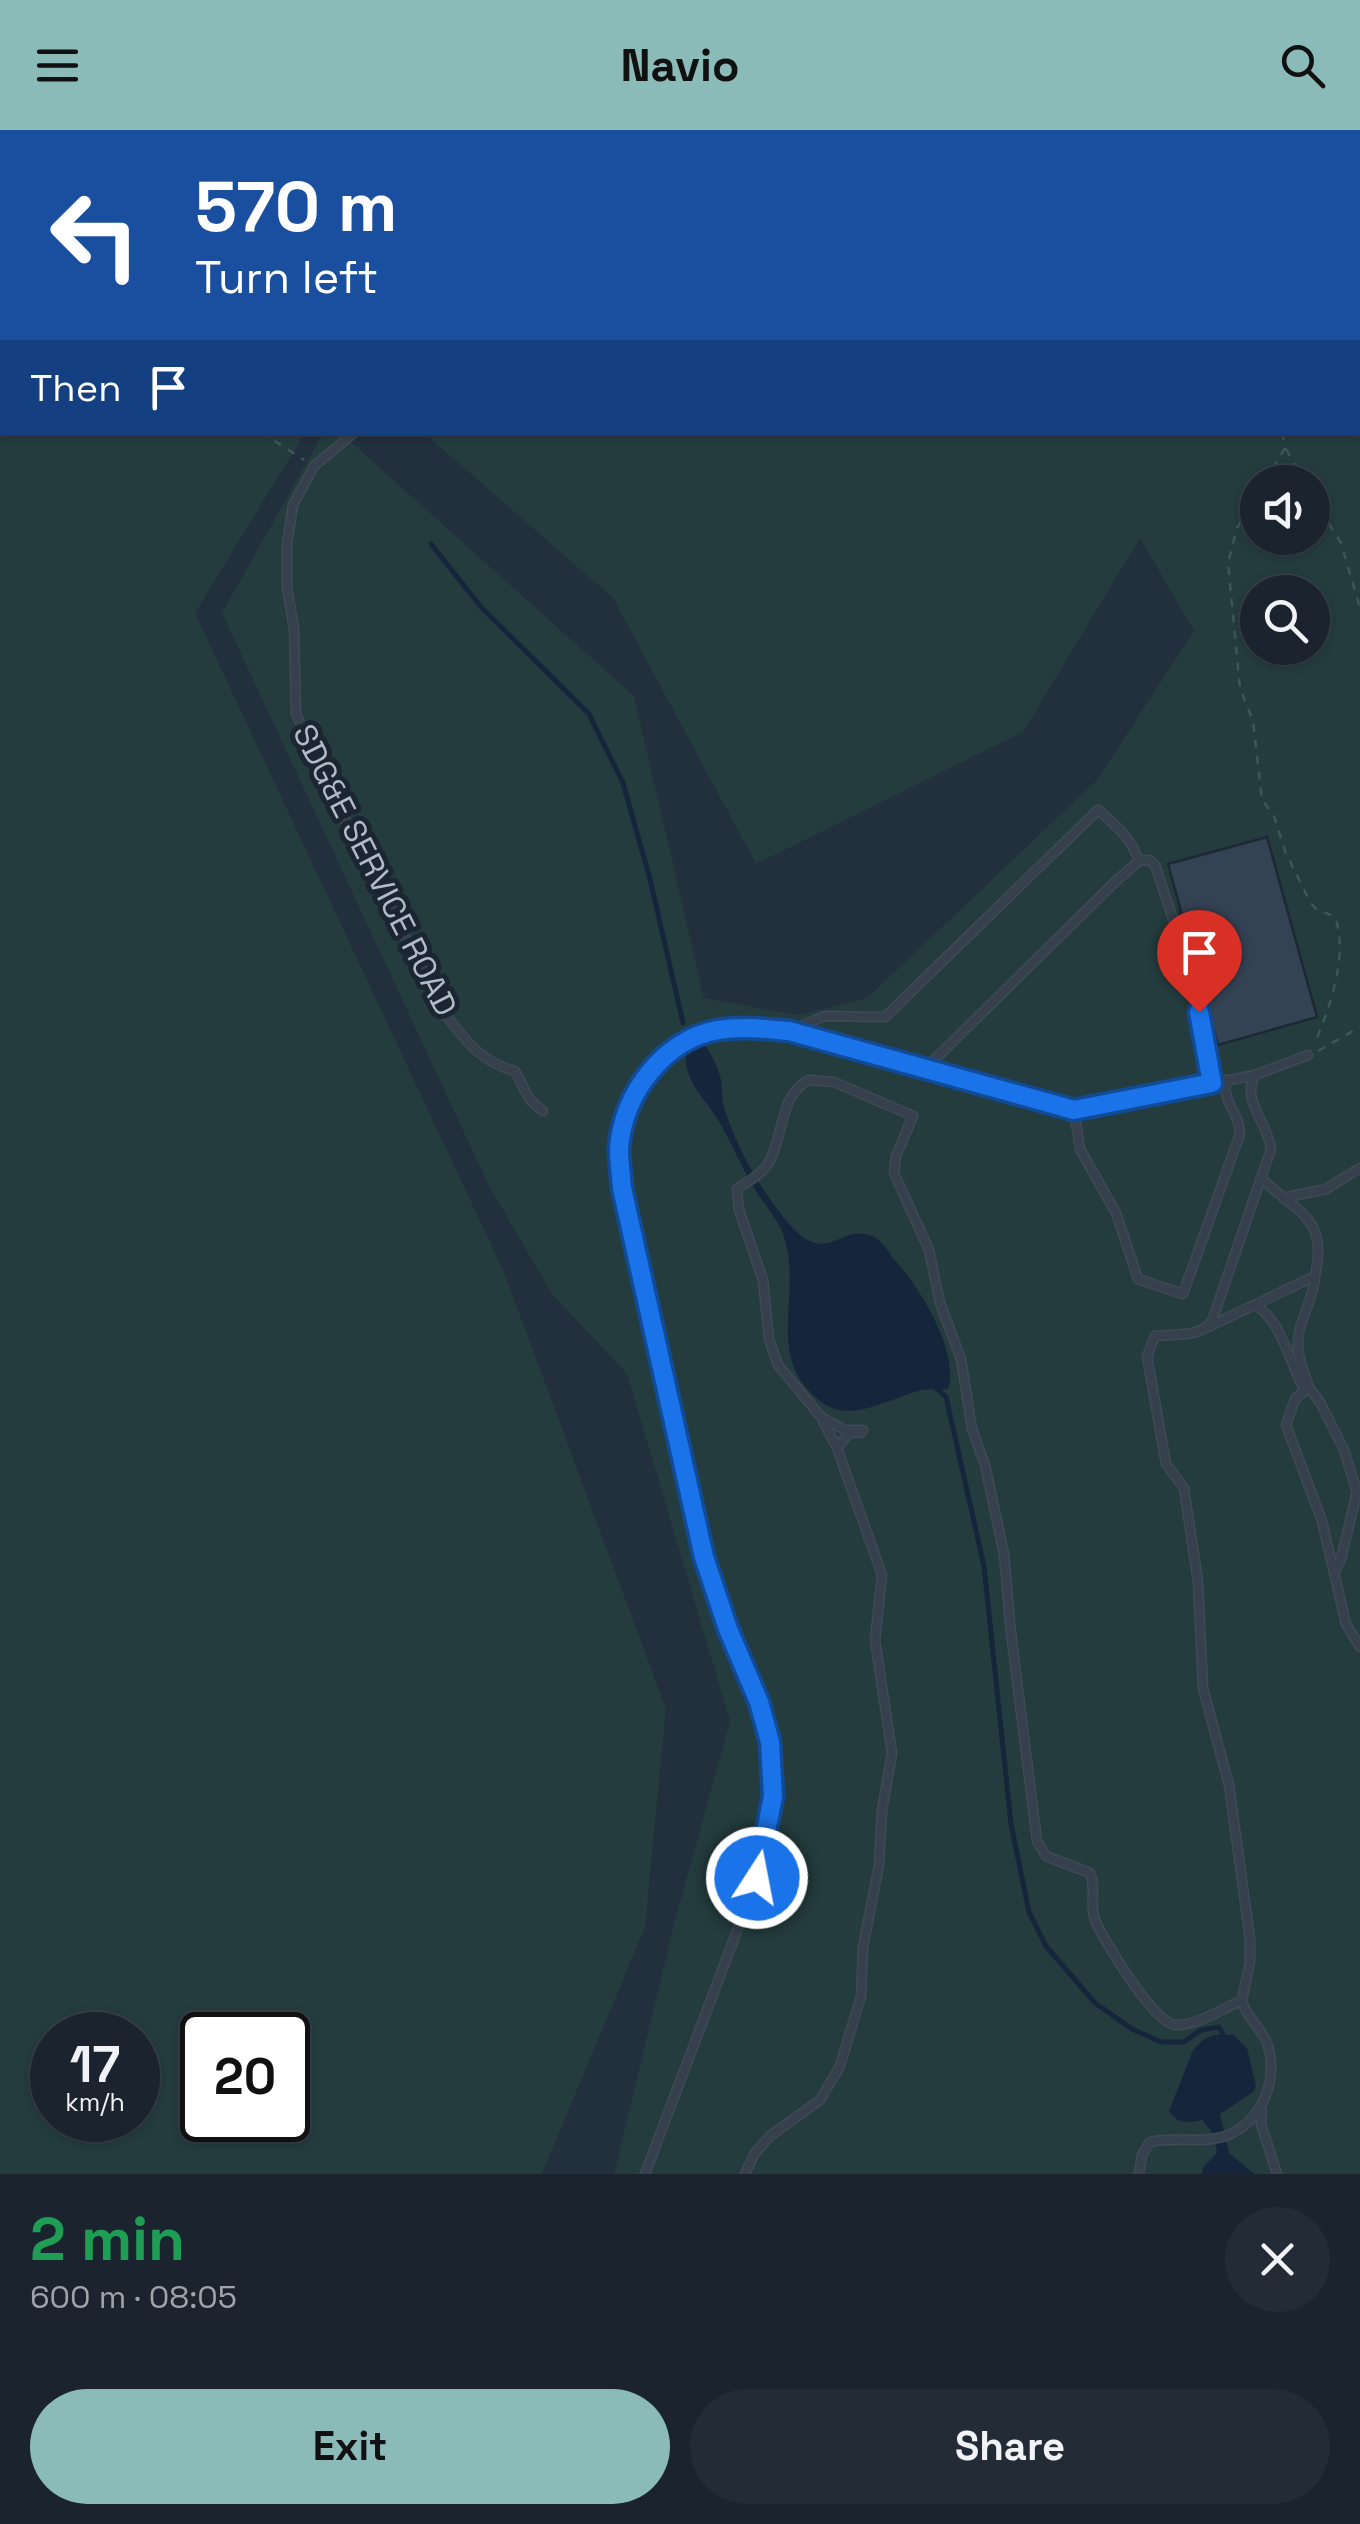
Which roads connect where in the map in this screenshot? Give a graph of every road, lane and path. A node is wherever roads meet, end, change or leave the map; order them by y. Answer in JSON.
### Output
{"nodes":[{"id":1,"x":266,"y":435,"type":"edge"},
{"id":2,"x":350,"y":435,"type":"edge"},
{"id":3,"x":1283,"y":435,"type":"edge"},
{"id":4,"x":1285,"y":448,"type":"junction"},
{"id":5,"x":1274,"y":465,"type":"edge"},
{"id":6,"x":1295,"y":465,"type":"edge"},
{"id":7,"x":314,"y":466,"type":"junction"},
{"id":8,"x":1240,"y":523,"type":"edge"},
{"id":9,"x":1330,"y":525,"type":"edge"},
{"id":10,"x":1360,"y":608,"type":"edge"},
{"id":11,"x":1138,"y":861,"type":"junction"},
{"id":12,"x":1360,"y":1027,"type":"edge"},
{"id":13,"x":789,"y":1031,"type":"junction"},
{"id":14,"x":1308,"y":1055,"type":"junction"},
{"id":15,"x":927,"y":1066,"type":"junction"},
{"id":16,"x":1254,"y":1075,"type":"junction"},
{"id":17,"x":1225,"y":1080,"type":"junction"},
{"id":18,"x":1212,"y":1083,"type":"junction"},
{"id":19,"x":1074,"y":1110,"type":"junction"},
{"id":20,"x":543,"y":1111,"type":"dead end"},
{"id":21,"x":1360,"y":1168,"type":"edge"},
{"id":22,"x":1262,"y":1179,"type":"junction"},
{"id":23,"x":1283,"y":1198,"type":"junction"},
{"id":24,"x":1315,"y":1276,"type":"junction"},
{"id":25,"x":1258,"y":1306,"type":"junction"},
{"id":26,"x":1206,"y":1328,"type":"junction"},
{"id":27,"x":1306,"y":1388,"type":"junction"},
{"id":28,"x":820,"y":1416,"type":"junction"},
{"id":29,"x":837,"y":1448,"type":"junction"},
{"id":30,"x":1335,"y":1571,"type":"junction"},
{"id":31,"x":1360,"y":1647,"type":"edge"},
{"id":32,"x":1242,"y":2000,"type":"junction"},
{"id":33,"x":1262,"y":2105,"type":"junction"},
{"id":34,"x":645,"y":2174,"type":"edge"},
{"id":35,"x":746,"y":2174,"type":"edge"},
{"id":36,"x":1140,"y":2174,"type":"edge"},
{"id":37,"x":1277,"y":2174,"type":"edge"}],
"edges":[{"from":1,"to":7,"type":"path"},
{"from":2,"to":7,"type":"lane","name":"SDG&E SERVICE ROAD"},
{"from":3,"to":4,"type":"path"},
{"from":4,"to":5,"type":"path"},
{"from":4,"to":6,"type":"path"},
{"from":7,"to":20,"type":"lane","name":"SDG&E SERVICE ROAD"},
{"from":8,"to":14,"type":"path"},
{"from":9,"to":10,"type":"path"},
{"from":11,"to":13,"type":"lane"},
{"from":11,"to":15,"type":"lane"},
{"from":11,"to":18,"type":"lane"},
{"from":12,"to":14,"type":"path"},
{"from":13,"to":15,"type":"lane"},
{"from":13,"to":34,"type":"lane"},
{"from":14,"to":16,"type":"lane"},
{"from":15,"to":19,"type":"lane"},
{"from":16,"to":17,"type":"lane"},
{"from":16,"to":22,"type":"lane"},
{"from":17,"to":18,"type":"lane"},
{"from":17,"to":19,"type":"lane"},
{"from":18,"to":19,"type":"lane"},
{"from":21,"to":23,"type":"lane"},
{"from":22,"to":23,"type":"lane"},
{"from":22,"to":26,"type":"lane"},
{"from":23,"to":24,"type":"lane"},
{"from":24,"to":25,"type":"lane"},
{"from":24,"to":27,"type":"lane"},
{"from":25,"to":26,"type":"lane"},
{"from":25,"to":27,"type":"lane"},
{"from":26,"to":32,"type":"lane"},
{"from":27,"to":30,"type":"lane"},
{"from":27,"to":30,"type":"lane"},
{"from":28,"to":29,"type":"lane"},
{"from":28,"to":29,"type":"lane"},
{"from":28,"to":32,"type":"lane"},
{"from":29,"to":35,"type":"lane"},
{"from":30,"to":31,"type":"lane"},
{"from":32,"to":33,"type":"lane"},
{"from":33,"to":36,"type":"lane"},
{"from":33,"to":37,"type":"lane"}]}
